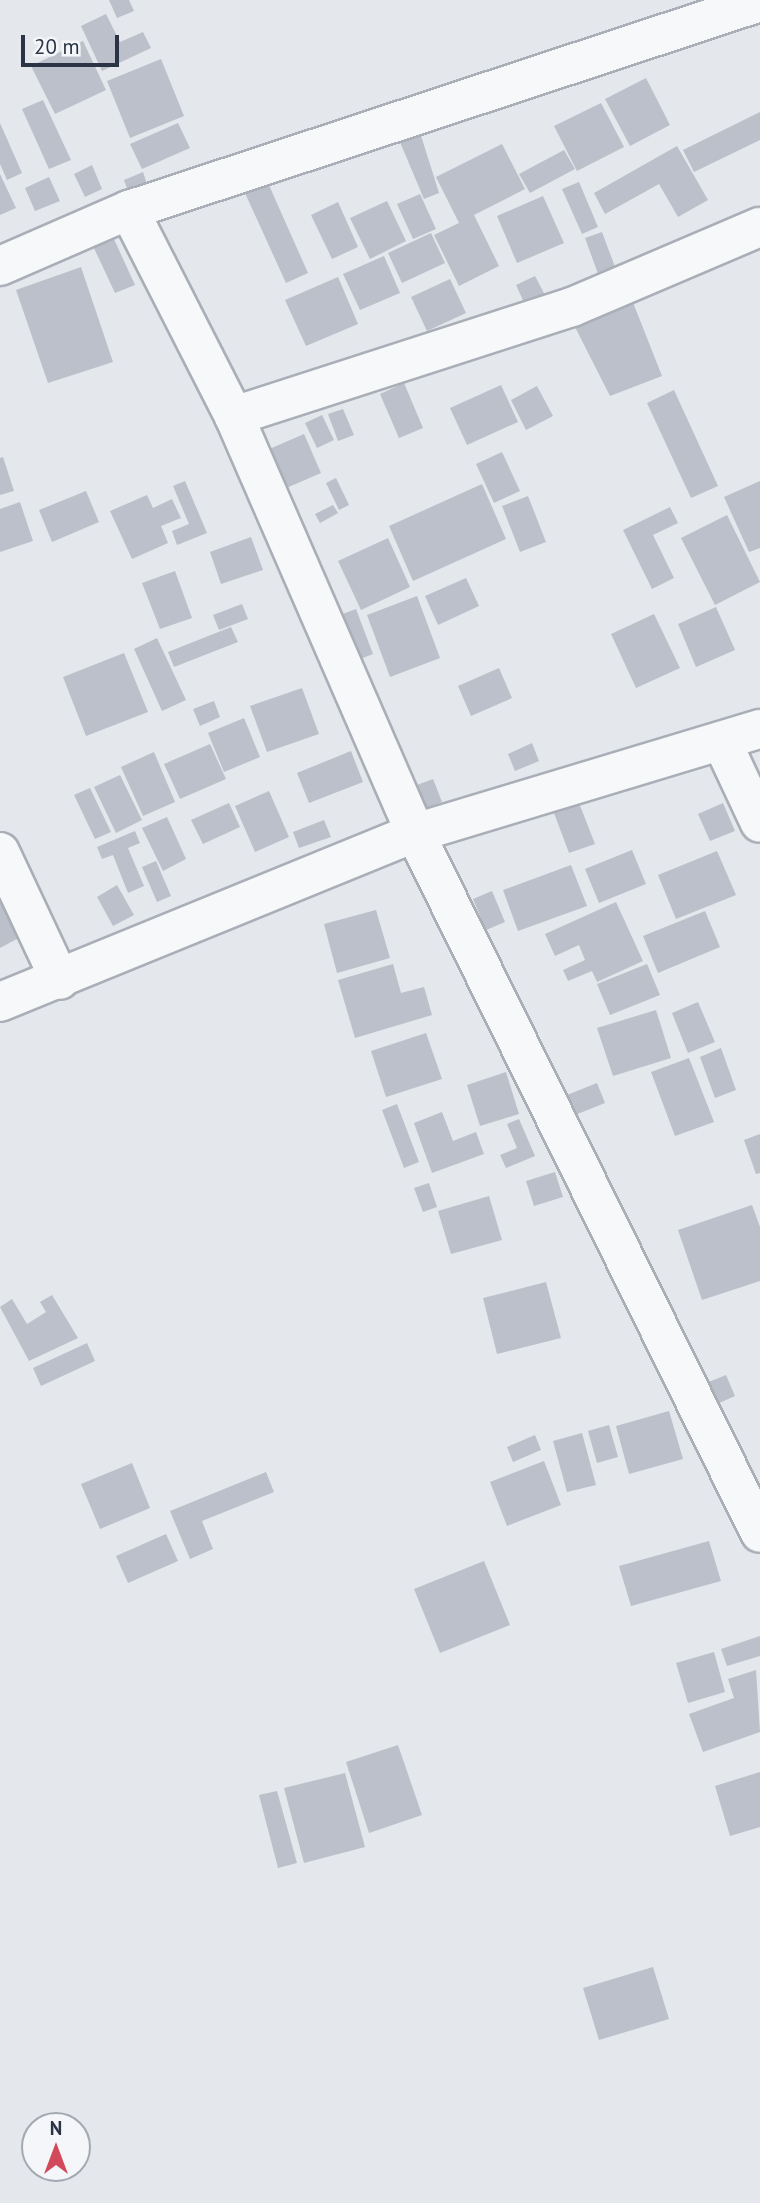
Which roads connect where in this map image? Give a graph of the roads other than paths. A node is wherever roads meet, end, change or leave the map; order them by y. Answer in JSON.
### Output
{"nodes":[{"id":1,"x":760,"y":2,"type":"edge"},
{"id":2,"x":129,"y":210,"type":"junction"},
{"id":3,"x":760,"y":227,"type":"edge"},
{"id":4,"x":0,"y":266,"type":"edge"},
{"id":5,"x":234,"y":416,"type":"junction"},
{"id":6,"x":760,"y":729,"type":"edge"},
{"id":7,"x":722,"y":742,"type":"junction"},
{"id":8,"x":760,"y":823,"type":"edge"},
{"id":9,"x":415,"y":833,"type":"junction"},
{"id":10,"x":0,"y":852,"type":"edge"},
{"id":11,"x":60,"y":980,"type":"junction"},
{"id":12,"x":0,"y":1002,"type":"edge"},
{"id":13,"x":760,"y":1533,"type":"edge"}],
"edges":[{"from":1,"to":2,"type":"street"},
{"from":2,"to":4,"type":"street"},
{"from":2,"to":5,"type":"street"},
{"from":3,"to":5,"type":"street"},
{"from":5,"to":9,"type":"street"},
{"from":6,"to":7,"type":"street"},
{"from":7,"to":8,"type":"street"},
{"from":7,"to":9,"type":"street"},
{"from":9,"to":11,"type":"street"},
{"from":9,"to":13,"type":"street"},
{"from":10,"to":11,"type":"street"},
{"from":11,"to":12,"type":"street"}]}
